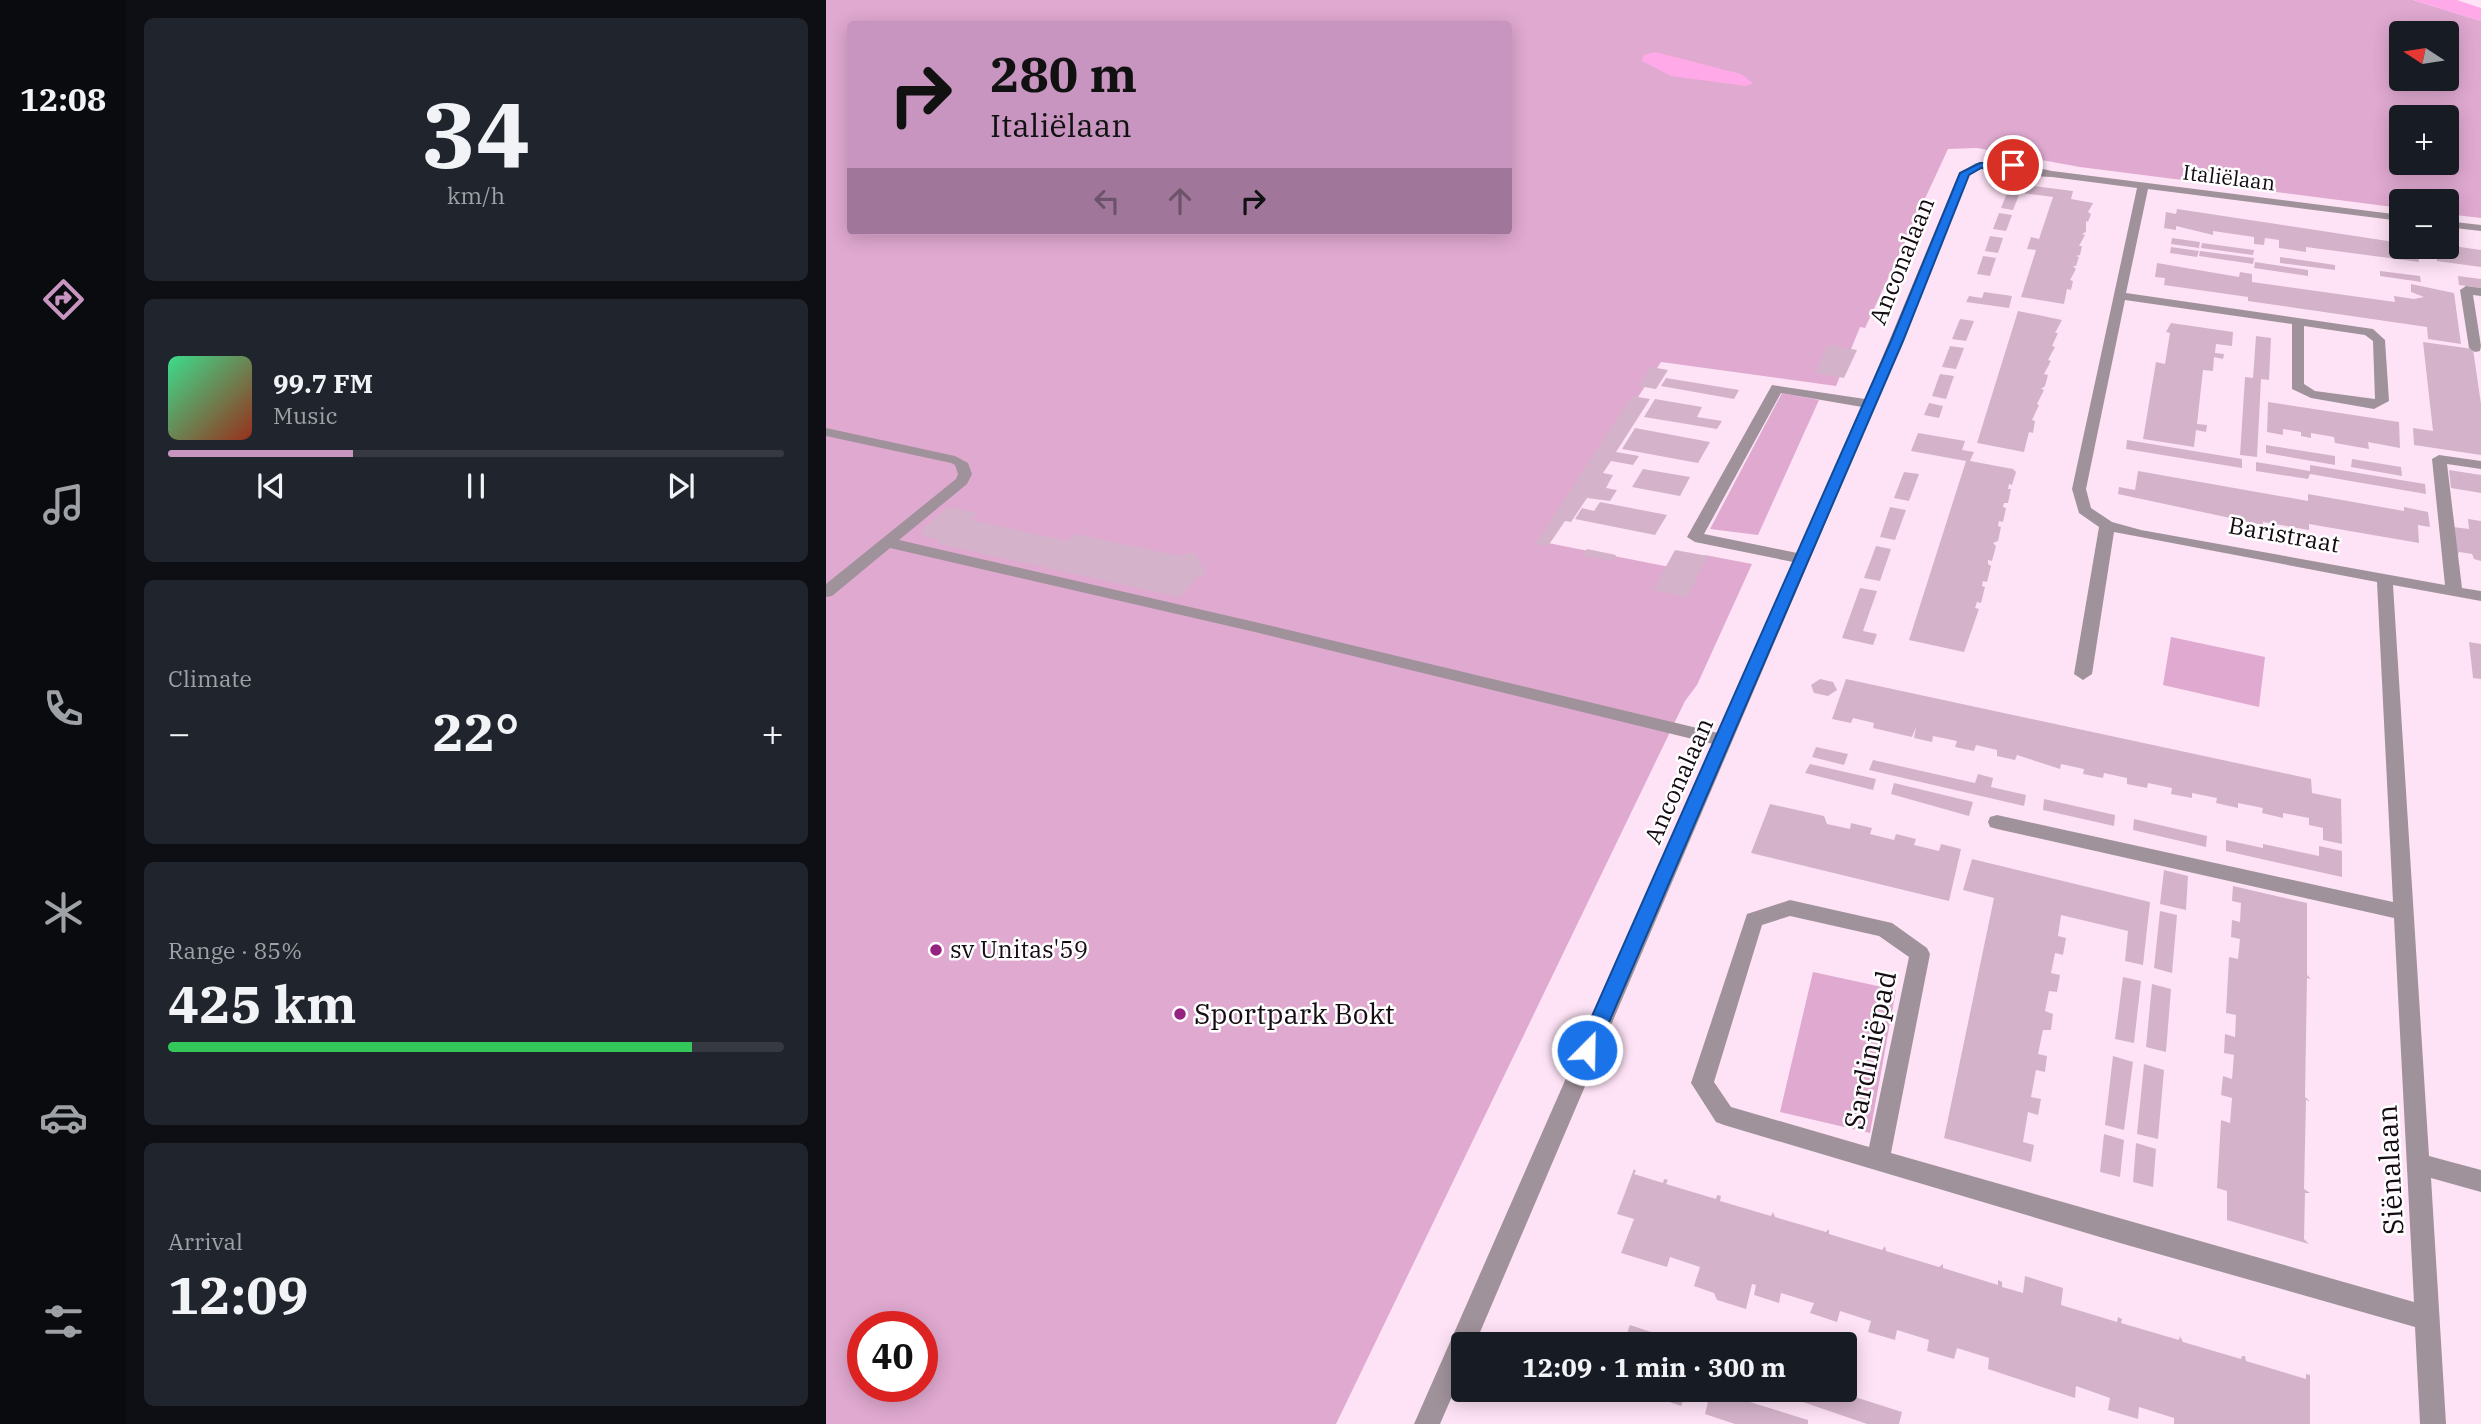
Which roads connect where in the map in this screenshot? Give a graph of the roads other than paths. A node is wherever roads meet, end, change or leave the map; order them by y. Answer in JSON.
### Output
{"nodes":[{"id":1,"x":1980,"y":165,"type":"joint"},
{"id":2,"x":2143,"y":186,"type":"junction"},
{"id":3,"x":2389,"y":217,"type":"edge"},
{"id":4,"x":2459,"y":225,"type":"edge"},
{"id":5,"x":2481,"y":228,"type":"edge"},
{"id":6,"x":2481,"y":292,"type":"edge"},
{"id":7,"x":2122,"y":296,"type":"junction"},
{"id":8,"x":2298,"y":322,"type":"junction"},
{"id":9,"x":2475,"y":348,"type":"dead end"},
{"id":10,"x":1869,"y":404,"type":"junction"},
{"id":11,"x":826,"y":432,"type":"edge"},
{"id":12,"x":2481,"y":465,"type":"edge"},
{"id":13,"x":2107,"y":525,"type":"junction"},
{"id":14,"x":885,"y":542,"type":"junction"},
{"id":15,"x":1802,"y":559,"type":"junction"},
{"id":16,"x":2385,"y":578,"type":"junction"},
{"id":17,"x":2454,"y":591,"type":"junction"},
{"id":18,"x":826,"y":592,"type":"edge"},
{"id":19,"x":2481,"y":596,"type":"edge"},
{"id":20,"x":2082,"y":674,"type":"dead end"},
{"id":21,"x":1724,"y":741,"type":"junction"},
{"id":22,"x":1997,"y":822,"type":"dead end"},
{"id":23,"x":2404,"y":912,"type":"junction"},
{"id":24,"x":1878,"y":1160,"type":"junction"},
{"id":25,"x":2418,"y":1164,"type":"junction"},
{"id":26,"x":2481,"y":1181,"type":"edge"},
{"id":27,"x":2427,"y":1318,"type":"junction"},
{"id":28,"x":1427,"y":1424,"type":"edge"},
{"id":29,"x":2433,"y":1424,"type":"edge"}],
"edges":[{"from":1,"to":2,"type":"street","name":"Italiëlaan"},
{"from":1,"to":10,"type":"street","name":"Anconalaan"},
{"from":2,"to":3,"type":"street","name":"Italiëlaan"},
{"from":2,"to":7,"type":"street","name":"Baristraat"},
{"from":4,"to":5,"type":"street"},
{"from":6,"to":9,"type":"street"},
{"from":7,"to":8,"type":"street"},
{"from":7,"to":13,"type":"street","name":"Baristraat"},
{"from":8,"to":8,"type":"street"},
{"from":10,"to":15,"type":"street","name":"Anconalaan"},
{"from":10,"to":15,"type":"street"},
{"from":11,"to":14,"type":"street"},
{"from":12,"to":17,"type":"street"},
{"from":13,"to":16,"type":"street","name":"Baristraat"},
{"from":13,"to":20,"type":"street"},
{"from":14,"to":18,"type":"street"},
{"from":14,"to":21,"type":"street"},
{"from":15,"to":21,"type":"street","name":"Anconalaan"},
{"from":16,"to":17,"type":"street","name":"Baristraat"},
{"from":16,"to":23,"type":"street","name":"Siënalaan"},
{"from":17,"to":19,"type":"street","name":"Baristraat"},
{"from":21,"to":28,"type":"street","name":"Anconalaan"},
{"from":22,"to":23,"type":"street"},
{"from":23,"to":25,"type":"street","name":"Siënalaan"},
{"from":24,"to":24,"type":"street","name":"Sardiniëpad"},
{"from":24,"to":27,"type":"street","name":"Sardiniëpad"},
{"from":25,"to":26,"type":"street"},
{"from":25,"to":27,"type":"street","name":"Siënalaan"},
{"from":27,"to":29,"type":"street","name":"Siënalaan"}]}
